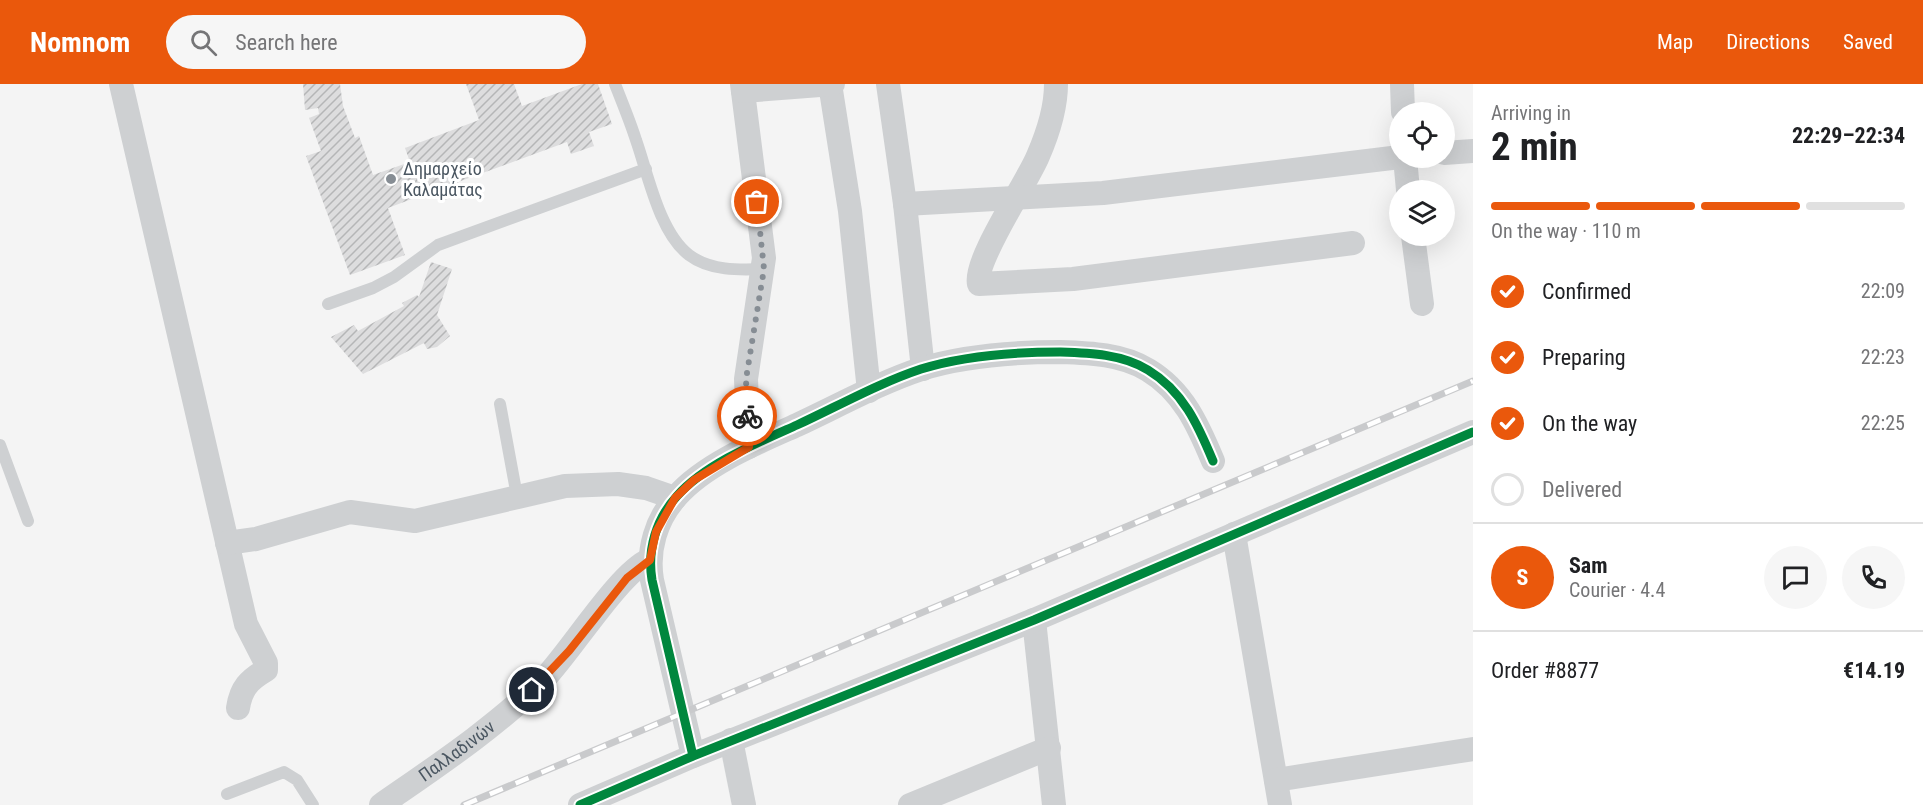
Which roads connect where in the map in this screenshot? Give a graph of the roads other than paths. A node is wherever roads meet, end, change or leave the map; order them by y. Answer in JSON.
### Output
{"nodes":[{"id":1,"x":121,"y":84,"type":"edge"},
{"id":2,"x":615,"y":84,"type":"edge"},
{"id":3,"x":831,"y":84,"type":"edge"},
{"id":4,"x":888,"y":84,"type":"edge"},
{"id":5,"x":1056,"y":84,"type":"edge"},
{"id":6,"x":1402,"y":84,"type":"edge"},
{"id":7,"x":742,"y":87,"type":"edge"},
{"id":8,"x":1403,"y":102,"type":"edge"},
{"id":9,"x":1473,"y":152,"type":"edge"},
{"id":10,"x":1455,"y":153,"type":"edge"},
{"id":11,"x":1389,"y":158,"type":"edge"},
{"id":12,"x":646,"y":169,"type":"junction"},
{"id":13,"x":1017,"y":198,"type":"junction"},
{"id":14,"x":904,"y":204,"type":"junction"},
{"id":15,"x":1353,"y":243,"type":"dead end"},
{"id":16,"x":1414,"y":246,"type":"edge"},
{"id":17,"x":764,"y":269,"type":"junction"},
{"id":18,"x":328,"y":304,"type":"dead end"},
{"id":19,"x":1422,"y":304,"type":"dead end"},
{"id":20,"x":923,"y":369,"type":"junction"},
{"id":21,"x":869,"y":392,"type":"junction"},
{"id":22,"x":500,"y":404,"type":"dead end"},
{"id":23,"x":1473,"y":432,"type":"edge"},
{"id":24,"x":0,"y":445,"type":"edge"},
{"id":25,"x":749,"y":447,"type":"junction"},
{"id":26,"x":1213,"y":461,"type":"dead end"},
{"id":27,"x":517,"y":496,"type":"junction"},
{"id":28,"x":675,"y":498,"type":"junction"},
{"id":29,"x":27,"y":521,"type":"dead end"},
{"id":30,"x":1234,"y":534,"type":"junction"},
{"id":31,"x":227,"y":543,"type":"junction"},
{"id":32,"x":650,"y":560,"type":"junction"},
{"id":33,"x":1034,"y":620,"type":"junction"},
{"id":34,"x":238,"y":708,"type":"dead end"},
{"id":35,"x":731,"y":740,"type":"junction"},
{"id":36,"x":1049,"y":748,"type":"junction"},
{"id":37,"x":1473,"y":749,"type":"edge"},
{"id":38,"x":693,"y":756,"type":"junction"},
{"id":39,"x":1276,"y":780,"type":"junction"},
{"id":40,"x":227,"y":794,"type":"dead end"},
{"id":41,"x":613,"y":798,"type":"edge"},
{"id":42,"x":919,"y":803,"type":"edge"},
{"id":43,"x":313,"y":805,"type":"edge"},
{"id":44,"x":381,"y":805,"type":"edge"},
{"id":45,"x":580,"y":805,"type":"edge"},
{"id":46,"x":744,"y":805,"type":"edge"},
{"id":47,"x":1054,"y":805,"type":"edge"},
{"id":48,"x":1280,"y":805,"type":"edge"}],
"edges":[{"from":1,"to":31,"type":"street"},
{"from":2,"to":12,"type":"lane"},
{"from":3,"to":7,"type":"street"},
{"from":3,"to":21,"type":"street"},
{"from":4,"to":14,"type":"street"},
{"from":5,"to":13,"type":"street"},
{"from":6,"to":8,"type":"street"},
{"from":7,"to":17,"type":"street"},
{"from":9,"to":10,"type":"street"},
{"from":11,"to":13,"type":"street"},
{"from":12,"to":17,"type":"lane"},
{"from":12,"to":18,"type":"lane"},
{"from":13,"to":14,"type":"street"},
{"from":13,"to":15,"type":"street"},
{"from":14,"to":20,"type":"street"},
{"from":16,"to":19,"type":"street"},
{"from":17,"to":25,"type":"street"},
{"from":20,"to":21,"type":"street"},
{"from":20,"to":26,"type":"street"},
{"from":21,"to":25,"type":"street"},
{"from":22,"to":27,"type":"lane"},
{"from":23,"to":30,"type":"street"},
{"from":24,"to":29,"type":"lane"},
{"from":25,"to":28,"type":"street"},
{"from":27,"to":28,"type":"street"},
{"from":27,"to":31,"type":"street"},
{"from":28,"to":32,"type":"street"},
{"from":30,"to":33,"type":"street"},
{"from":30,"to":39,"type":"street"},
{"from":31,"to":34,"type":"street"},
{"from":32,"to":38,"type":"street"},
{"from":32,"to":44,"type":"street","name":"Παλλαδινών"},
{"from":33,"to":35,"type":"street"},
{"from":33,"to":36,"type":"street"},
{"from":35,"to":38,"type":"street"},
{"from":35,"to":46,"type":"street"},
{"from":36,"to":42,"type":"street"},
{"from":36,"to":47,"type":"street"},
{"from":37,"to":39,"type":"street"},
{"from":38,"to":41,"type":"street"},
{"from":39,"to":48,"type":"street"},
{"from":40,"to":43,"type":"lane"},
{"from":41,"to":45,"type":"street"}]}
